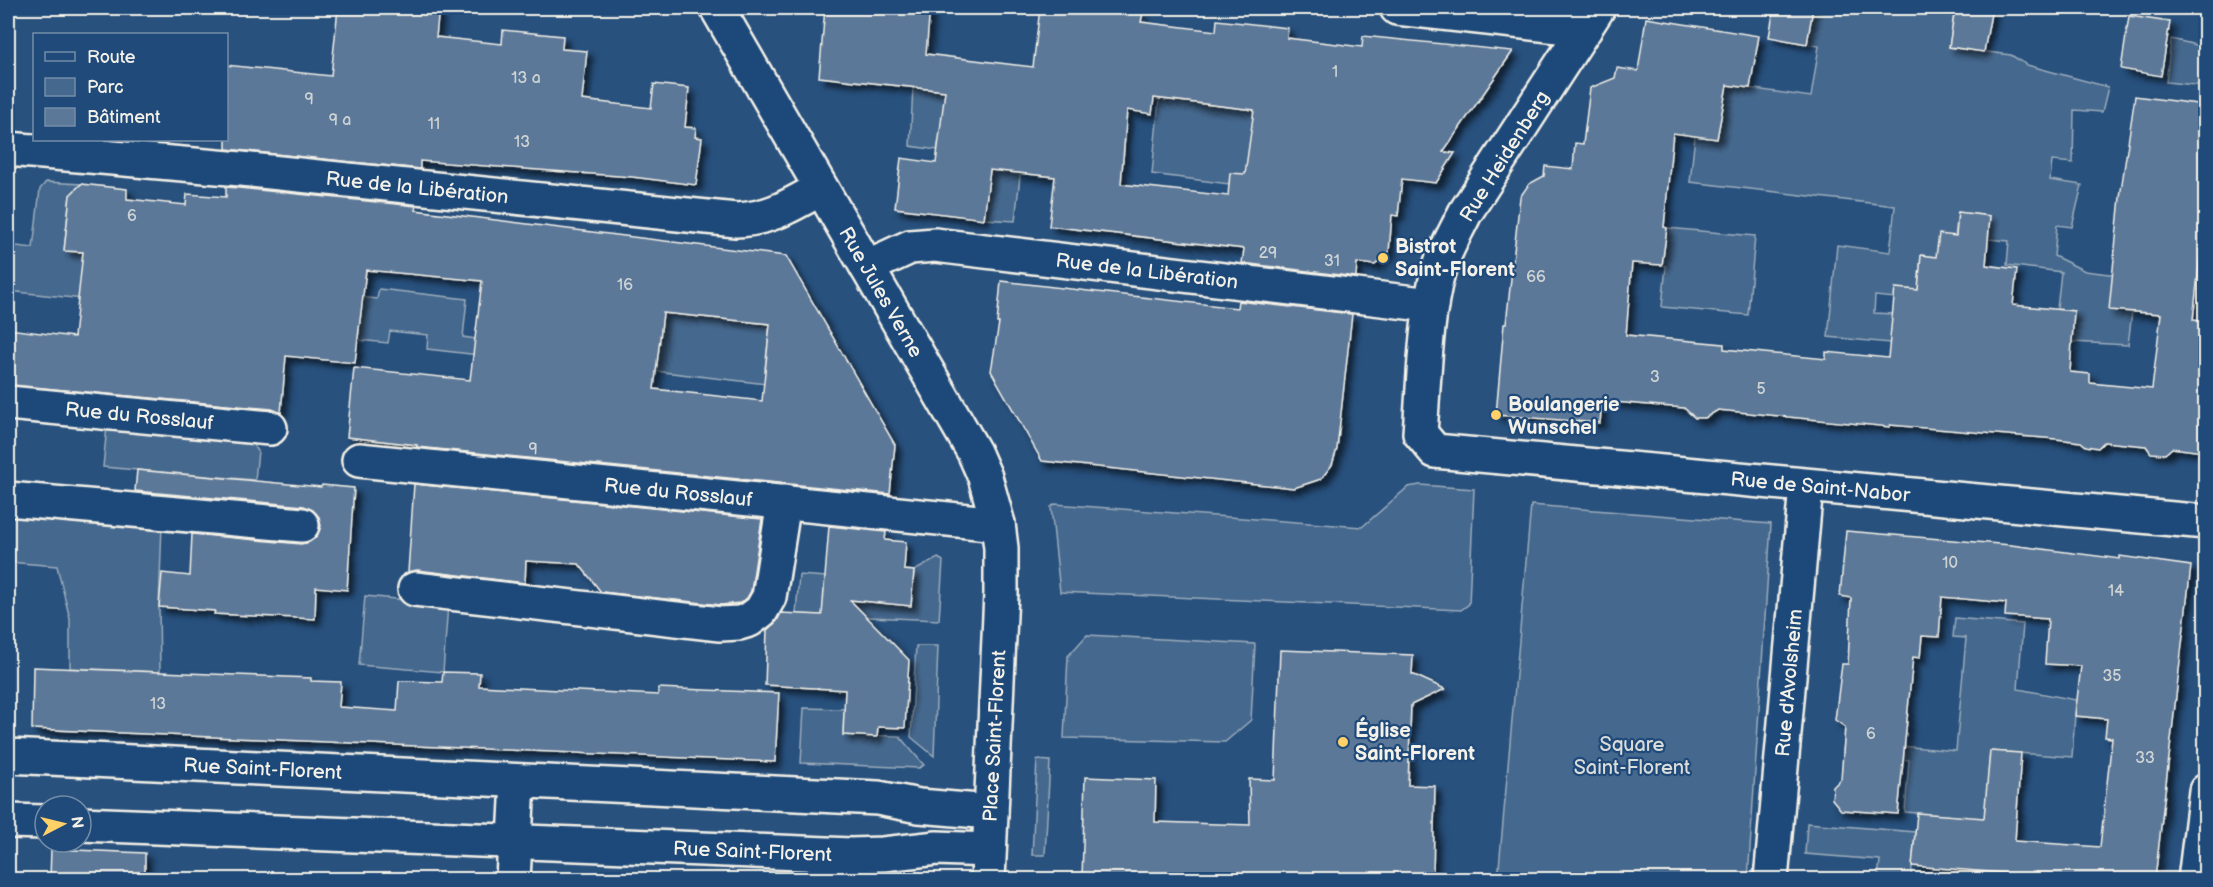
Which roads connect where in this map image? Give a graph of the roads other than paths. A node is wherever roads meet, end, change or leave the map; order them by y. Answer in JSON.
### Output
{"nodes":[{"id":1,"x":717,"y":8,"type":"edge"},
{"id":2,"x":1398,"y":8,"type":"edge"},
{"id":3,"x":1591,"y":18,"type":"edge"},
{"id":4,"x":8,"y":149,"type":"edge"},
{"id":5,"x":820,"y":189,"type":"junction"},
{"id":6,"x":867,"y":267,"type":"junction"},
{"id":7,"x":1431,"y":305,"type":"junction"},
{"id":8,"x":8,"y":403,"type":"edge"},
{"id":9,"x":270,"y":428,"type":"dead end"},
{"id":10,"x":1435,"y":451,"type":"joint"},
{"id":11,"x":359,"y":460,"type":"dead end"},
{"id":12,"x":1806,"y":486,"type":"junction"},
{"id":13,"x":8,"y":499,"type":"edge"},
{"id":14,"x":784,"y":502,"type":"junction"},
{"id":15,"x":2205,"y":522,"type":"edge"},
{"id":16,"x":998,"y":524,"type":"junction"},
{"id":17,"x":302,"y":525,"type":"dead end"},
{"id":18,"x":415,"y":590,"type":"dead end"},
{"id":19,"x":1001,"y":593,"type":"joint"},
{"id":20,"x":8,"y":756,"type":"edge"},
{"id":21,"x":518,"y":781,"type":"junction"},
{"id":22,"x":2205,"y":791,"type":"edge"},
{"id":23,"x":991,"y":812,"type":"junction"},
{"id":24,"x":8,"y":821,"type":"edge"},
{"id":25,"x":33,"y":822,"type":"edge"},
{"id":26,"x":93,"y":824,"type":"edge"},
{"id":27,"x":514,"y":840,"type":"junction"},
{"id":28,"x":988,"y":865,"type":"edge"},
{"id":29,"x":513,"y":879,"type":"edge"},
{"id":30,"x":1772,"y":879,"type":"edge"},
{"id":31,"x":2195,"y":879,"type":"edge"}],
"edges":[{"from":1,"to":5,"type":"street","name":"Rue Jules Verne"},
{"from":2,"to":3,"type":"street"},
{"from":3,"to":7,"type":"street","name":"Rue Heidenberg"},
{"from":4,"to":5,"type":"street","name":"Rue de la Libération"},
{"from":5,"to":6,"type":"street","name":"Rue Jules Verne"},
{"from":6,"to":7,"type":"street","name":"Rue de la Libération"},
{"from":6,"to":16,"type":"street","name":"Rue Jules Verne"},
{"from":7,"to":10,"type":"street","name":"Rue Heidenberg"},
{"from":8,"to":9,"type":"street","name":"Rue du Rosslauf"},
{"from":10,"to":12,"type":"street","name":"Rue de Saint-Nabor"},
{"from":11,"to":14,"type":"street","name":"Rue du Rosslauf"},
{"from":12,"to":15,"type":"street","name":"Rue de Saint-Nabor"},
{"from":12,"to":30,"type":"street","name":"Rue d'Avolsheim"},
{"from":13,"to":17,"type":"street"},
{"from":14,"to":16,"type":"street","name":"Rue du Rosslauf"},
{"from":14,"to":18,"type":"street"},
{"from":16,"to":19,"type":"street","name":"Rue Jules Verne"},
{"from":19,"to":23,"type":"street","name":"Place Saint-Florent"},
{"from":20,"to":21,"type":"street","name":"Rue Saint-Florent"},
{"from":21,"to":23,"type":"street","name":"Rue Saint-Florent"},
{"from":21,"to":27,"type":"street"},
{"from":22,"to":31,"type":"street"},
{"from":23,"to":28,"type":"street","name":"Place Saint-Florent"},
{"from":24,"to":25,"type":"street"},
{"from":26,"to":27,"type":"street","name":"Rue Saint-Florent"},
{"from":27,"to":28,"type":"street","name":"Rue Saint-Florent"},
{"from":27,"to":29,"type":"street"}]}
